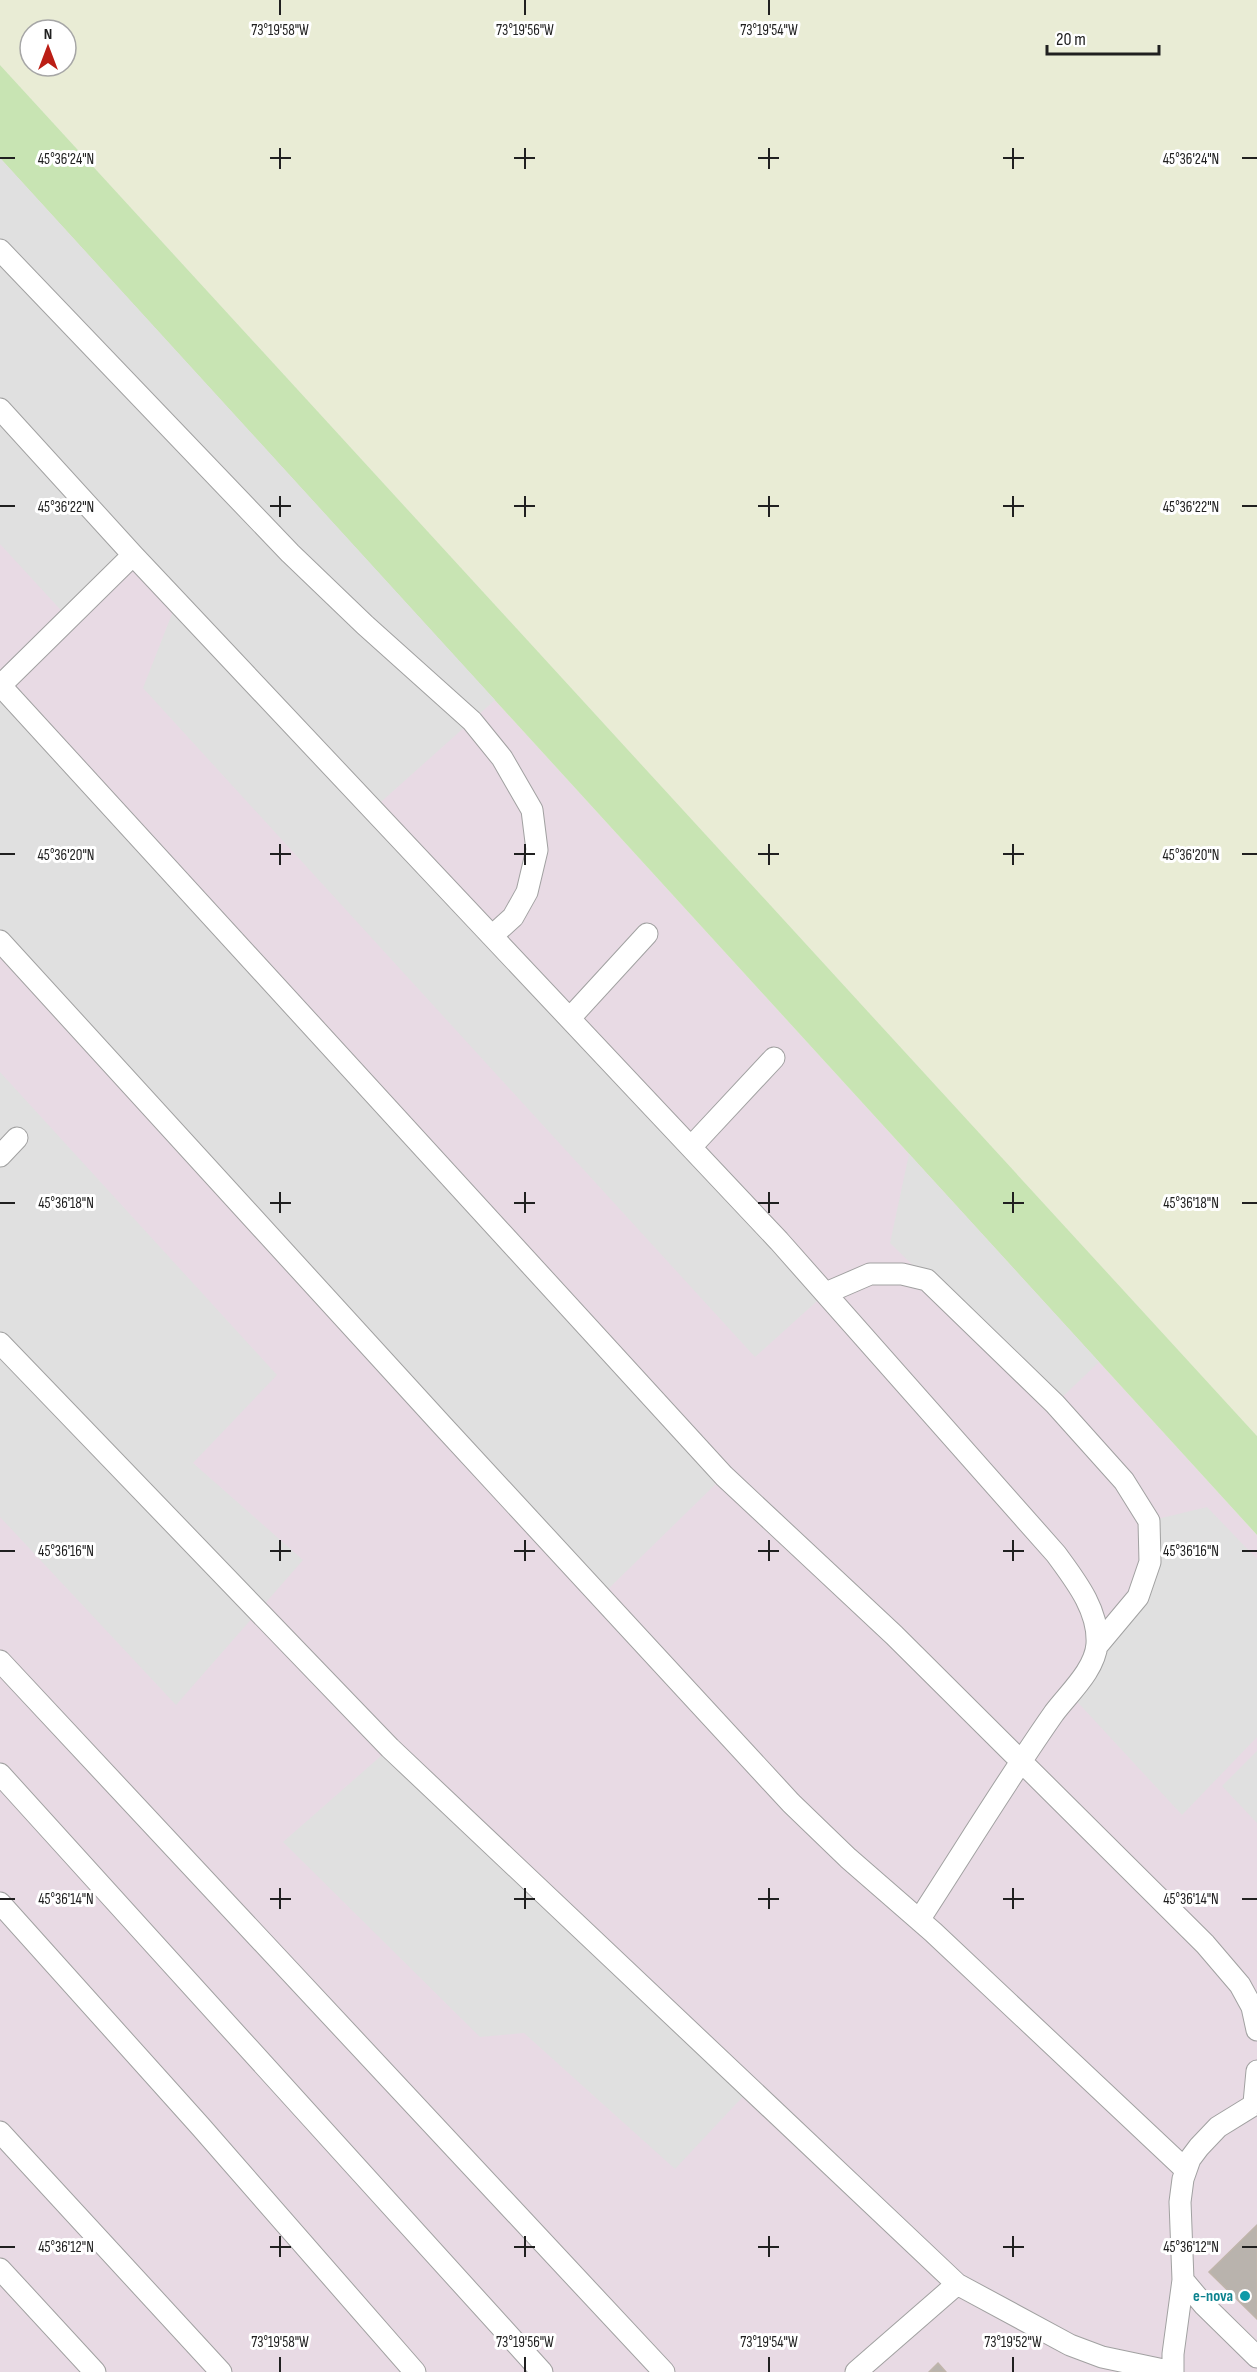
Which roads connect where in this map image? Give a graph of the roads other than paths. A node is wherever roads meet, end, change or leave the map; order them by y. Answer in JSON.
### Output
{"nodes":[{"id":1,"x":0,"y":250,"type":"edge"},
{"id":2,"x":0,"y":409,"type":"edge"},
{"id":3,"x":133,"y":555,"type":"junction"},
{"id":4,"x":0,"y":686,"type":"edge"},
{"id":5,"x":647,"y":934,"type":"dead end"},
{"id":6,"x":492,"y":936,"type":"junction"},
{"id":7,"x":0,"y":941,"type":"edge"},
{"id":8,"x":570,"y":1018,"type":"junction"},
{"id":9,"x":774,"y":1058,"type":"dead end"},
{"id":10,"x":17,"y":1138,"type":"dead end"},
{"id":11,"x":691,"y":1147,"type":"junction"},
{"id":12,"x":0,"y":1156,"type":"edge"},
{"id":13,"x":826,"y":1293,"type":"junction"},
{"id":14,"x":0,"y":1343,"type":"edge"},
{"id":15,"x":1097,"y":1646,"type":"junction"},
{"id":16,"x":0,"y":1661,"type":"edge"},
{"id":17,"x":1023,"y":1763,"type":"junction"},
{"id":18,"x":0,"y":1774,"type":"edge"},
{"id":19,"x":0,"y":1903,"type":"edge"},
{"id":20,"x":919,"y":1920,"type":"junction"},
{"id":21,"x":1257,"y":2030,"type":"edge"},
{"id":22,"x":1257,"y":2071,"type":"edge"},
{"id":23,"x":1256,"y":2103,"type":"edge"},
{"id":24,"x":0,"y":2132,"type":"edge"},
{"id":25,"x":1186,"y":2170,"type":"junction"},
{"id":26,"x":0,"y":2269,"type":"edge"},
{"id":27,"x":1183,"y":2280,"type":"junction"},
{"id":28,"x":957,"y":2284,"type":"junction"},
{"id":29,"x":1257,"y":2357,"type":"edge"},
{"id":30,"x":95,"y":2372,"type":"edge"},
{"id":31,"x":221,"y":2372,"type":"edge"},
{"id":32,"x":415,"y":2372,"type":"edge"},
{"id":33,"x":542,"y":2372,"type":"edge"},
{"id":34,"x":664,"y":2372,"type":"edge"},
{"id":35,"x":856,"y":2372,"type":"edge"},
{"id":36,"x":1173,"y":2372,"type":"edge"}],
"edges":[{"from":1,"to":6,"type":"lane"},
{"from":2,"to":3,"type":"lane"},
{"from":3,"to":4,"type":"lane"},
{"from":3,"to":6,"type":"lane"},
{"from":4,"to":17,"type":"lane"},
{"from":5,"to":8,"type":"lane"},
{"from":6,"to":8,"type":"lane"},
{"from":7,"to":20,"type":"lane"},
{"from":8,"to":11,"type":"lane"},
{"from":9,"to":11,"type":"lane"},
{"from":10,"to":12,"type":"lane"},
{"from":11,"to":13,"type":"lane"},
{"from":13,"to":15,"type":"lane"},
{"from":13,"to":15,"type":"lane"},
{"from":14,"to":28,"type":"lane"},
{"from":15,"to":17,"type":"lane"},
{"from":16,"to":34,"type":"lane"},
{"from":17,"to":20,"type":"lane"},
{"from":17,"to":21,"type":"lane"},
{"from":18,"to":33,"type":"lane"},
{"from":19,"to":32,"type":"lane"},
{"from":20,"to":25,"type":"lane"},
{"from":22,"to":23,"type":"lane"},
{"from":23,"to":25,"type":"lane"},
{"from":24,"to":31,"type":"lane"},
{"from":25,"to":27,"type":"lane"},
{"from":26,"to":30,"type":"lane"},
{"from":27,"to":29,"type":"lane"},
{"from":27,"to":36,"type":"lane"},
{"from":28,"to":35,"type":"lane"},
{"from":28,"to":36,"type":"lane"}]}
